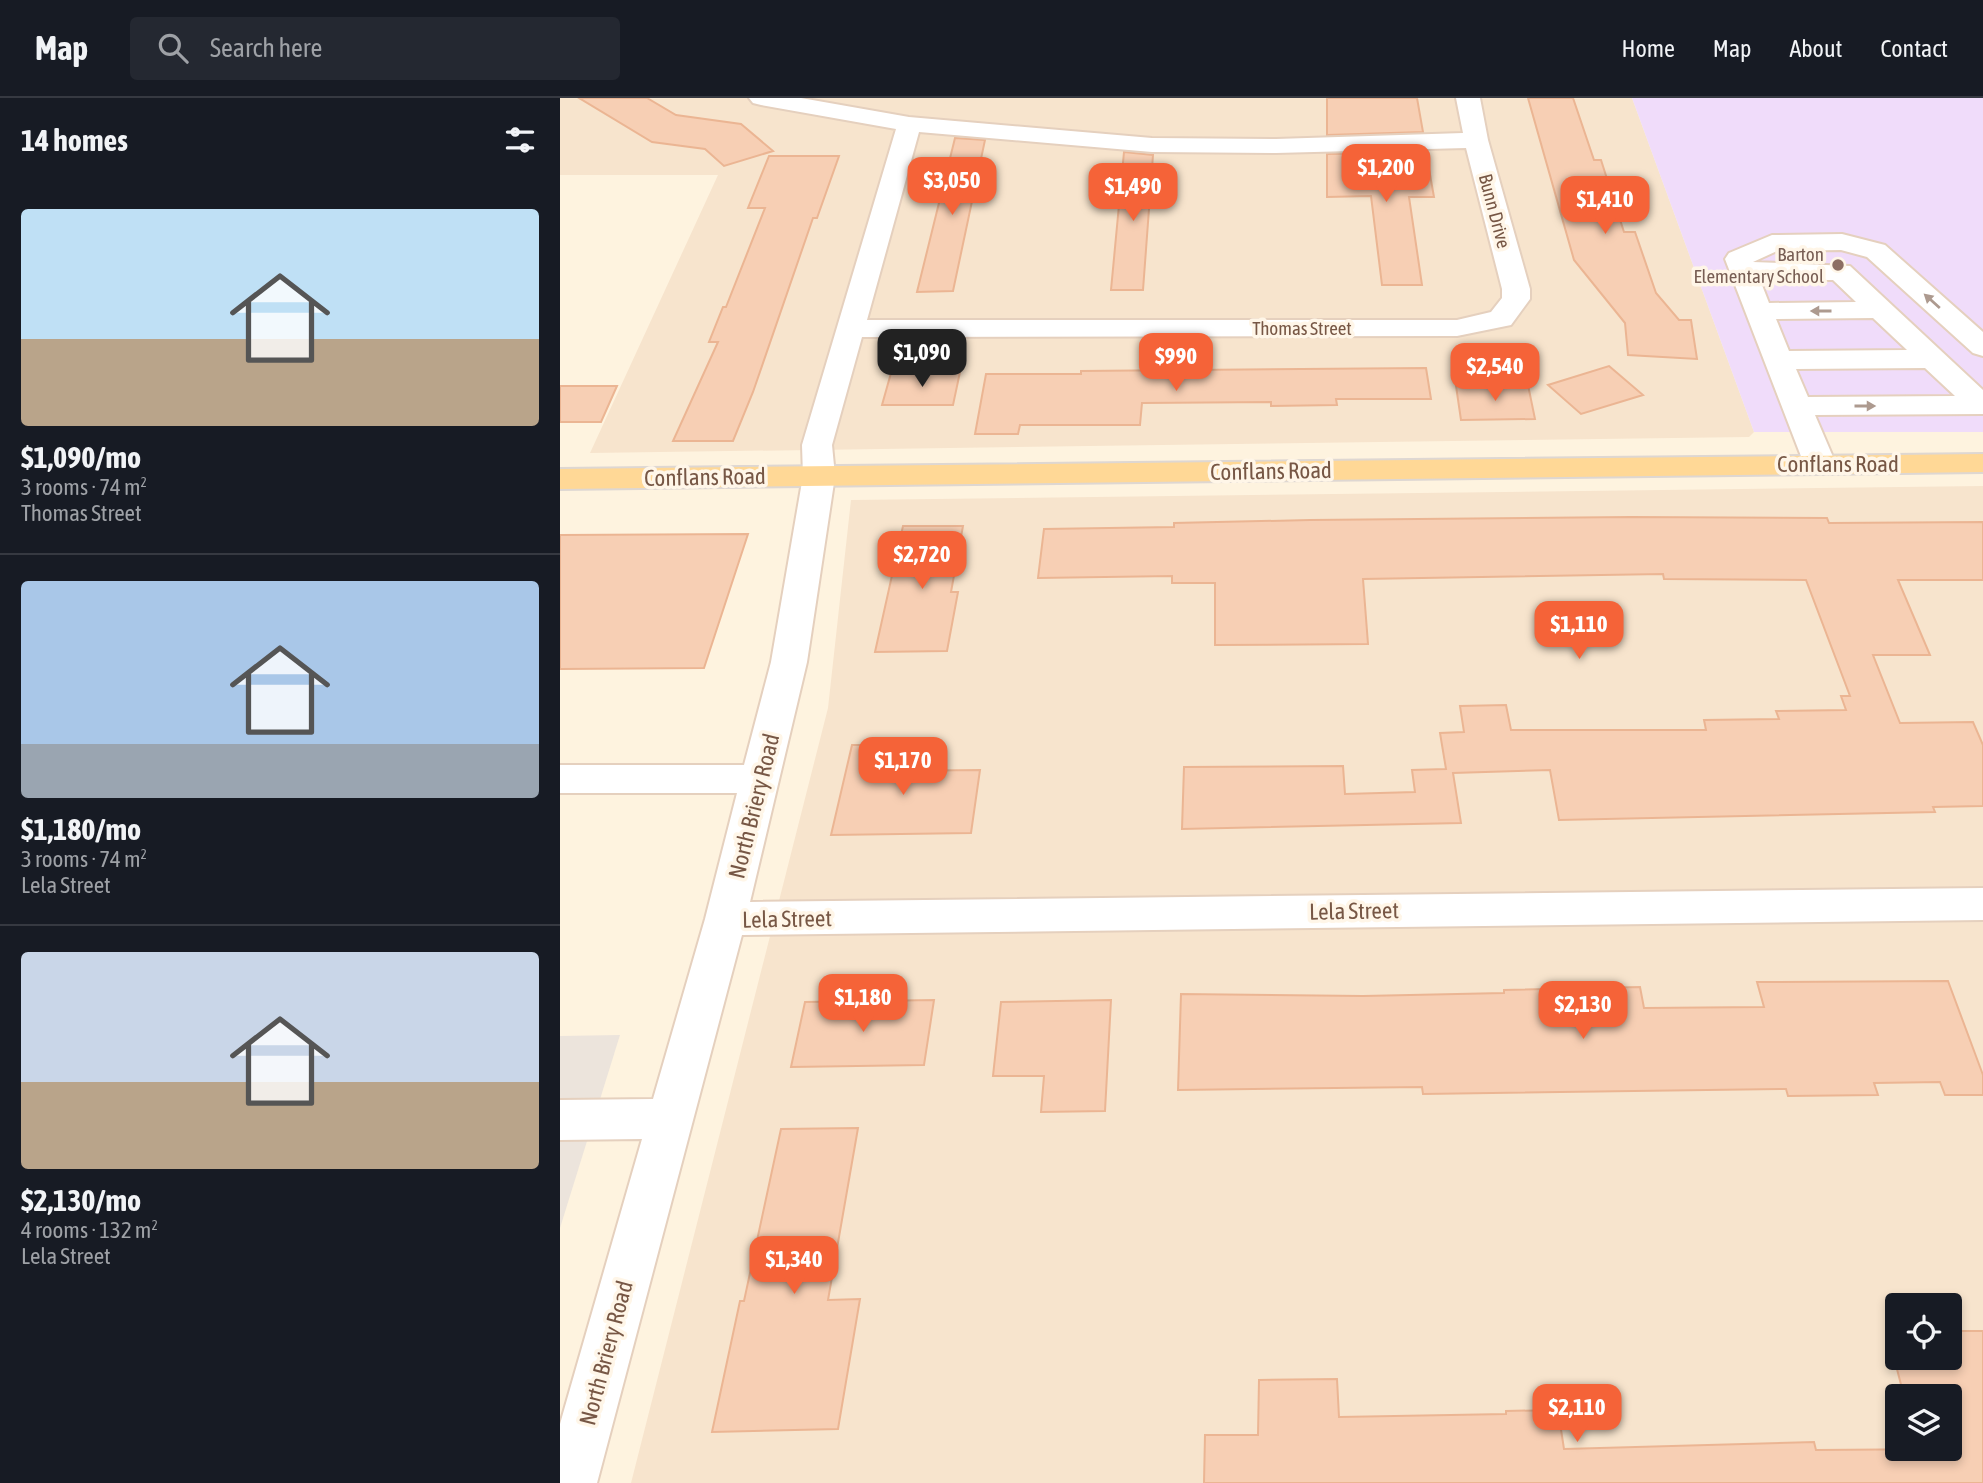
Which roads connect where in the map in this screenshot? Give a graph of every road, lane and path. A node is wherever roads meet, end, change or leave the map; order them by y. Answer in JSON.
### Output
{"nodes":[{"id":1,"x":761,"y":98,"type":"edge"},
{"id":2,"x":1468,"y":98,"type":"edge"},
{"id":3,"x":909,"y":124,"type":"junction"},
{"id":4,"x":1476,"y":140,"type":"junction"},
{"id":5,"x":1743,"y":272,"type":"junction"},
{"id":6,"x":1883,"y":310,"type":"junction"},
{"id":7,"x":1759,"y":311,"type":"junction"},
{"id":8,"x":1501,"y":319,"type":"joint"},
{"id":9,"x":850,"y":329,"type":"junction"},
{"id":10,"x":1983,"y":347,"type":"edge"},
{"id":11,"x":1931,"y":359,"type":"junction"},
{"id":12,"x":1778,"y":360,"type":"junction"},
{"id":13,"x":1982,"y":405,"type":"edge"},
{"id":14,"x":1797,"y":406,"type":"junction"},
{"id":15,"x":1983,"y":463,"type":"edge"},
{"id":16,"x":1820,"y":464,"type":"junction"},
{"id":17,"x":819,"y":476,"type":"junction"},
{"id":18,"x":560,"y":479,"type":"edge"},
{"id":19,"x":560,"y":779,"type":"edge"},
{"id":20,"x":760,"y":779,"type":"junction"},
{"id":21,"x":1983,"y":904,"type":"edge"},
{"id":22,"x":726,"y":919,"type":"junction"},
{"id":23,"x":671,"y":1119,"type":"junction"},
{"id":24,"x":560,"y":1120,"type":"edge"},
{"id":25,"x":570,"y":1483,"type":"edge"}],
"edges":[{"from":1,"to":3,"type":"street"},
{"from":2,"to":4,"type":"street","name":"Bunn Drive"},
{"from":3,"to":4,"type":"street"},
{"from":3,"to":9,"type":"street","name":"North Briery Road"},
{"from":4,"to":8,"type":"street","name":"Bunn Drive"},
{"from":5,"to":6,"type":"street"},
{"from":5,"to":7,"type":"street"},
{"from":10,"to":5,"type":"street","one_way":true},
{"from":6,"to":7,"type":"street","one_way":true},
{"from":6,"to":11,"type":"street"},
{"from":7,"to":12,"type":"street"},
{"from":8,"to":9,"type":"street","name":"Thomas Street"},
{"from":9,"to":17,"type":"street","name":"North Briery Road"},
{"from":11,"to":12,"type":"street"},
{"from":11,"to":13,"type":"street"},
{"from":12,"to":14,"type":"street"},
{"from":14,"to":13,"type":"street","one_way":true},
{"from":14,"to":16,"type":"street"},
{"from":15,"to":16,"type":"main road","name":"Conflans Road"},
{"from":16,"to":17,"type":"main road","name":"Conflans Road"},
{"from":17,"to":18,"type":"main road","name":"Conflans Road"},
{"from":17,"to":20,"type":"street","name":"North Briery Road"},
{"from":19,"to":20,"type":"street"},
{"from":20,"to":22,"type":"street","name":"North Briery Road"},
{"from":21,"to":22,"type":"street","name":"Lela Street"},
{"from":22,"to":23,"type":"street","name":"North Briery Road"},
{"from":23,"to":24,"type":"street"},
{"from":23,"to":25,"type":"street","name":"North Briery Road"}]}
